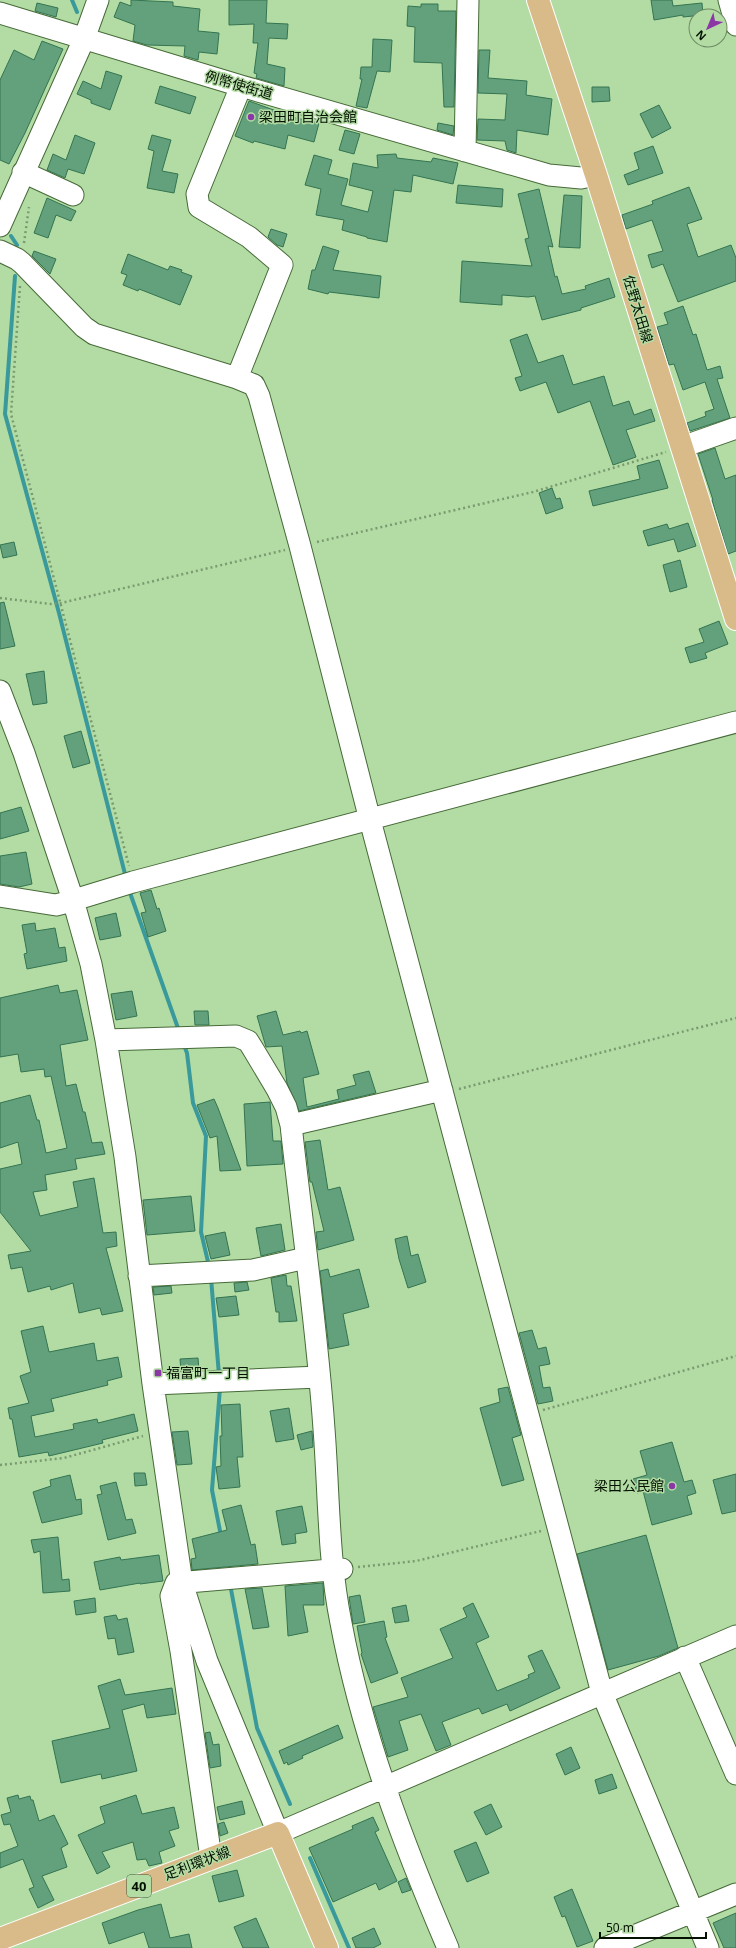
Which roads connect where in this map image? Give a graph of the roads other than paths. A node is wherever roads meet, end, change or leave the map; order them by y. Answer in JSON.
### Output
{"nodes":[{"id":1,"x":98,"y":0,"type":"edge"},
{"id":2,"x":468,"y":0,"type":"edge"},
{"id":3,"x":538,"y":0,"type":"edge"},
{"id":4,"x":729,"y":0,"type":"edge"},
{"id":5,"x":0,"y":14,"type":"edge"},
{"id":6,"x":736,"y":25,"type":"edge"},
{"id":7,"x":84,"y":39,"type":"junction"},
{"id":8,"x":241,"y":86,"type":"junction"},
{"id":9,"x":465,"y":151,"type":"junction"},
{"id":10,"x":596,"y":175,"type":"junction"},
{"id":11,"x":30,"y":176,"type":"junction"},
{"id":12,"x":73,"y":195,"type":"dead end"},
{"id":13,"x":0,"y":226,"type":"edge"},
{"id":14,"x":0,"y":251,"type":"edge"},
{"id":15,"x":237,"y":378,"type":"junction"},
{"id":16,"x":736,"y":428,"type":"edge"},
{"id":17,"x":682,"y":448,"type":"junction"},
{"id":18,"x":736,"y":620,"type":"edge"},
{"id":19,"x":0,"y":691,"type":"edge"},
{"id":20,"x":736,"y":722,"type":"edge"},
{"id":21,"x":370,"y":820,"type":"junction"},
{"id":22,"x":0,"y":896,"type":"edge"},
{"id":23,"x":73,"y":900,"type":"junction"},
{"id":24,"x":106,"y":1040,"type":"junction"},
{"id":25,"x":442,"y":1091,"type":"junction"},
{"id":26,"x":291,"y":1125,"type":"junction"},
{"id":27,"x":306,"y":1258,"type":"junction"},
{"id":28,"x":139,"y":1276,"type":"junction"},
{"id":29,"x":319,"y":1377,"type":"junction"},
{"id":30,"x":153,"y":1384,"type":"junction"},
{"id":31,"x":337,"y":1569,"type":"junction"},
{"id":32,"x":182,"y":1583,"type":"junction"},
{"id":33,"x":736,"y":1636,"type":"edge"},
{"id":34,"x":685,"y":1657,"type":"junction"},
{"id":35,"x":602,"y":1693,"type":"junction"},
{"id":36,"x":736,"y":1774,"type":"edge"},
{"id":37,"x":385,"y":1787,"type":"junction"},
{"id":38,"x":278,"y":1833,"type":"junction"},
{"id":39,"x":211,"y":1858,"type":"junction"},
{"id":40,"x":736,"y":1894,"type":"edge"},
{"id":41,"x":693,"y":1912,"type":"junction"},
{"id":42,"x":0,"y":1939,"type":"edge"},
{"id":43,"x":326,"y":1948,"type":"edge"},
{"id":44,"x":448,"y":1948,"type":"edge"},
{"id":45,"x":605,"y":1948,"type":"edge"},
{"id":46,"x":708,"y":1948,"type":"edge"}],
"edges":[{"from":1,"to":7,"type":"street"},
{"from":2,"to":9,"type":"street"},
{"from":3,"to":10,"type":"main road","name":"佐野太田線"},
{"from":4,"to":6,"type":"street"},
{"from":5,"to":7,"type":"street","name":"例幣使街道"},
{"from":7,"to":8,"type":"street","name":"例幣使街道"},
{"from":7,"to":11,"type":"street"},
{"from":8,"to":9,"type":"street","name":"例幣使街道"},
{"from":8,"to":15,"type":"street"},
{"from":9,"to":10,"type":"street","name":"例幣使街道"},
{"from":10,"to":17,"type":"main road","name":"佐野太田線"},
{"from":11,"to":12,"type":"street"},
{"from":11,"to":13,"type":"street"},
{"from":14,"to":15,"type":"street"},
{"from":15,"to":21,"type":"street"},
{"from":16,"to":17,"type":"street"},
{"from":17,"to":18,"type":"main road","name":"佐野太田線"},
{"from":19,"to":23,"type":"street"},
{"from":20,"to":21,"type":"street"},
{"from":21,"to":23,"type":"street"},
{"from":21,"to":25,"type":"street"},
{"from":22,"to":23,"type":"street"},
{"from":23,"to":24,"type":"street"},
{"from":24,"to":26,"type":"street"},
{"from":24,"to":28,"type":"street"},
{"from":25,"to":26,"type":"street"},
{"from":25,"to":35,"type":"street"},
{"from":26,"to":27,"type":"street"},
{"from":27,"to":28,"type":"street"},
{"from":27,"to":29,"type":"street"},
{"from":28,"to":30,"type":"street"},
{"from":29,"to":30,"type":"street"},
{"from":29,"to":31,"type":"street"},
{"from":30,"to":32,"type":"street"},
{"from":31,"to":32,"type":"street"},
{"from":31,"to":37,"type":"street"},
{"from":32,"to":38,"type":"street"},
{"from":32,"to":39,"type":"street"},
{"from":33,"to":34,"type":"street"},
{"from":34,"to":35,"type":"street"},
{"from":34,"to":36,"type":"street"},
{"from":35,"to":37,"type":"street"},
{"from":35,"to":41,"type":"street"},
{"from":37,"to":38,"type":"street"},
{"from":37,"to":44,"type":"street"},
{"from":38,"to":39,"type":"main road","name":"足利環状線","number":"40"},
{"from":38,"to":43,"type":"main road"},
{"from":39,"to":42,"type":"main road","name":"足利環状線","number":"40"},
{"from":40,"to":41,"type":"street"},
{"from":41,"to":45,"type":"street"},
{"from":41,"to":46,"type":"street"}]}
